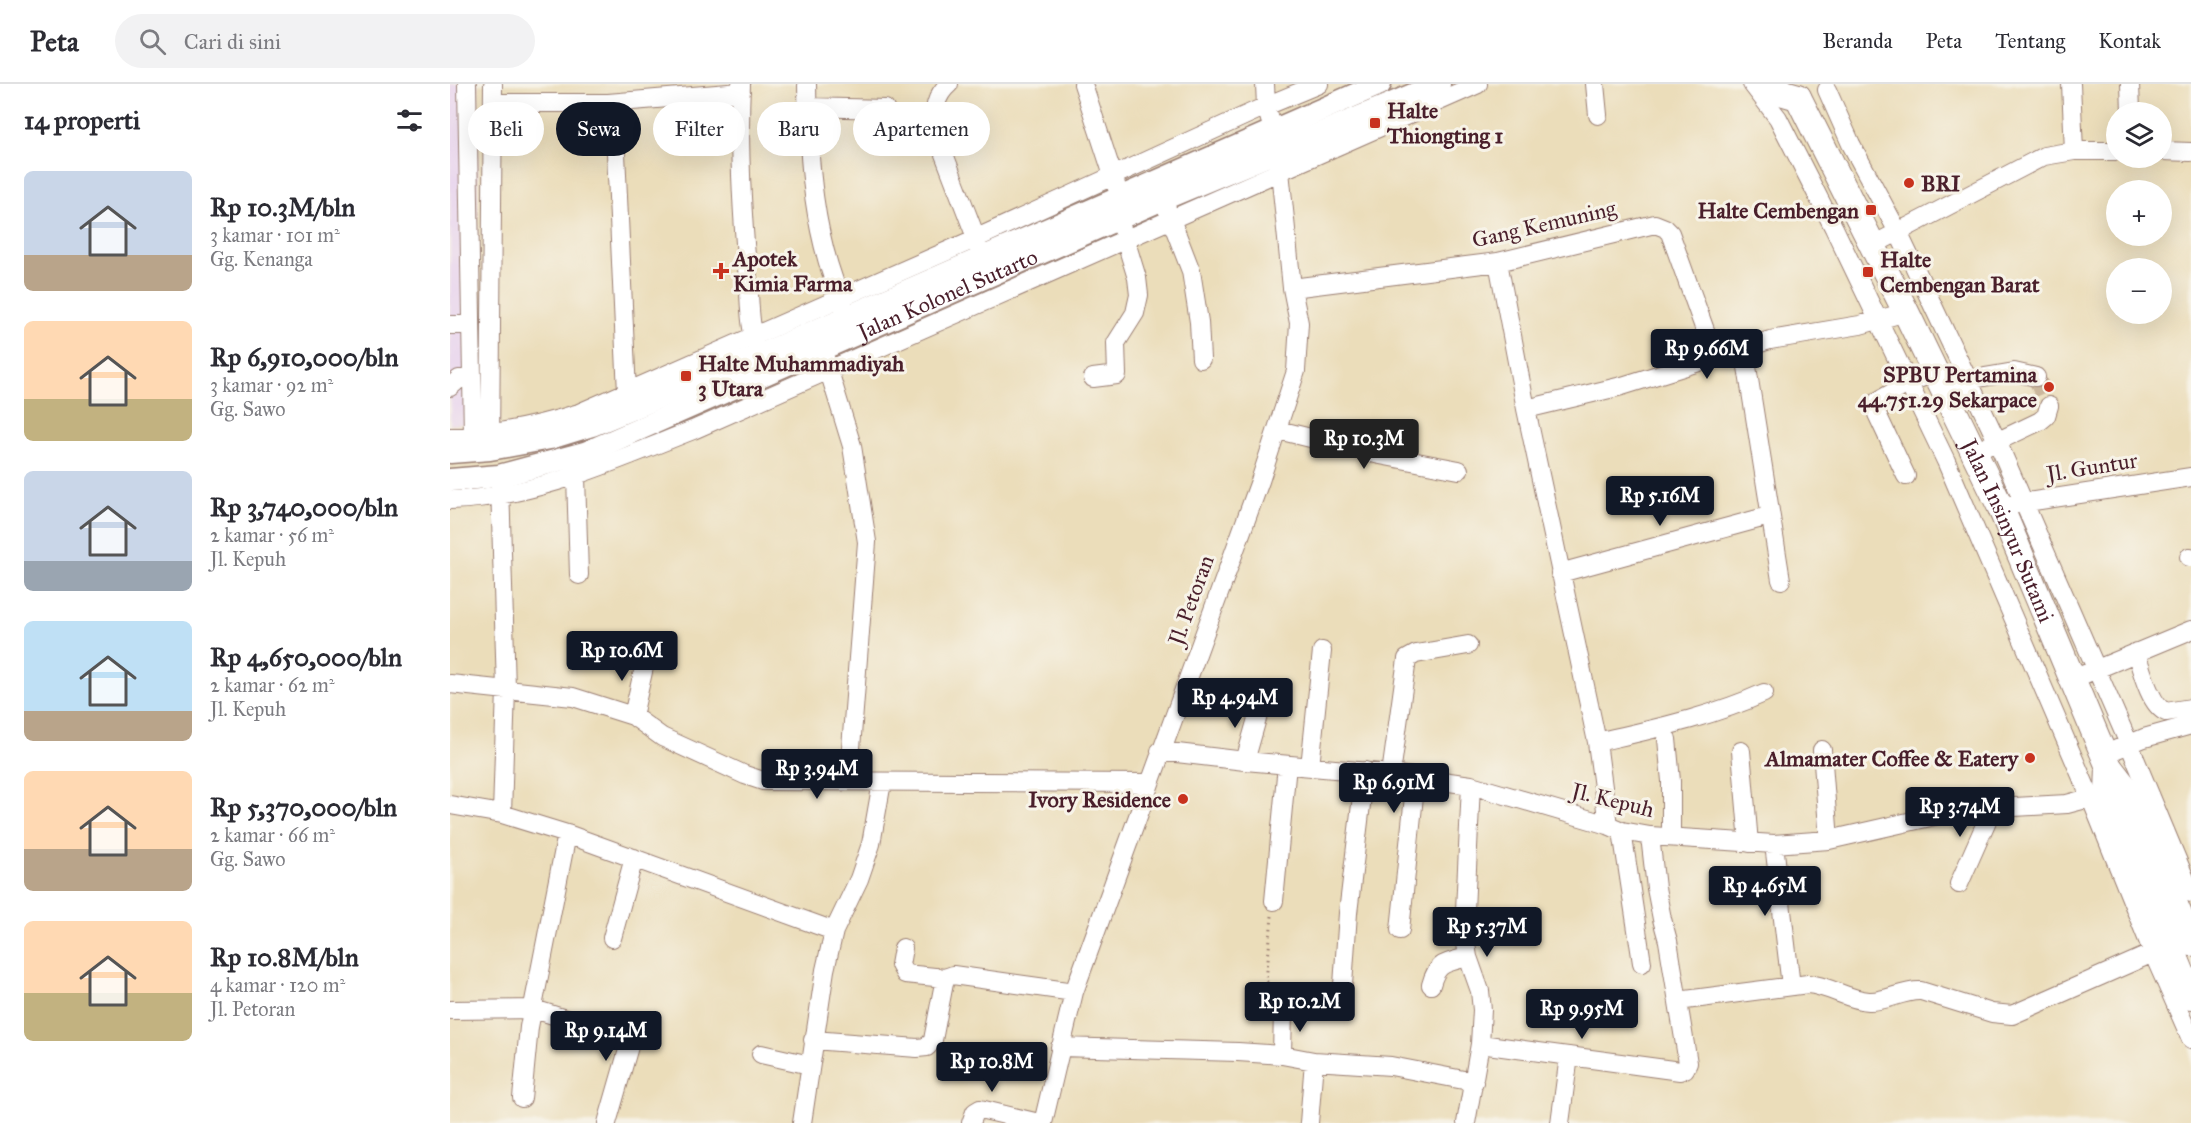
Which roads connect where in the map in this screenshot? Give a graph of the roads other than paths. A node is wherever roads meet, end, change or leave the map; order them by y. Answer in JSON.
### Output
{"nodes":[{"id":1,"x":467,"y":84,"type":"edge"},
{"id":2,"x":493,"y":84,"type":"edge"},
{"id":3,"x":807,"y":84,"type":"edge"},
{"id":4,"x":949,"y":84,"type":"edge"},
{"id":5,"x":1083,"y":84,"type":"edge"},
{"id":6,"x":1265,"y":84,"type":"edge"},
{"id":7,"x":1319,"y":84,"type":"edge"},
{"id":8,"x":1380,"y":84,"type":"edge"},
{"id":9,"x":1478,"y":84,"type":"edge"},
{"id":10,"x":1595,"y":84,"type":"edge"},
{"id":11,"x":1752,"y":84,"type":"edge"},
{"id":12,"x":1774,"y":84,"type":"edge"},
{"id":13,"x":2071,"y":84,"type":"edge"},
{"id":14,"x":2130,"y":84,"type":"edge"},
{"id":15,"x":1447,"y":87,"type":"edge"},
{"id":16,"x":1829,"y":87,"type":"edge"},
{"id":17,"x":741,"y":88,"type":"edge"},
{"id":18,"x":1299,"y":88,"type":"edge"},
{"id":19,"x":1800,"y":96,"type":"edge"},
{"id":20,"x":493,"y":102,"type":"edge"},
{"id":21,"x":807,"y":102,"type":"edge"},
{"id":22,"x":2131,"y":102,"type":"edge"},
{"id":23,"x":459,"y":103,"type":"edge"},
{"id":24,"x":544,"y":103,"type":"edge"},
{"id":25,"x":1266,"y":106,"type":"junction"},
{"id":26,"x":1598,"y":115,"type":"dead end"},
{"id":27,"x":1778,"y":118,"type":"junction"},
{"id":28,"x":1273,"y":130,"type":"junction"},
{"id":29,"x":2106,"y":151,"type":"edge"},
{"id":30,"x":2172,"y":151,"type":"edge"},
{"id":31,"x":2074,"y":152,"type":"junction"},
{"id":32,"x":2191,"y":152,"type":"edge"},
{"id":33,"x":492,"y":156,"type":"edge"},
{"id":34,"x":616,"y":156,"type":"edge"},
{"id":35,"x":810,"y":156,"type":"edge"},
{"id":36,"x":1277,"y":162,"type":"junction"},
{"id":37,"x":1119,"y":208,"type":"junction"},
{"id":38,"x":1167,"y":209,"type":"junction"},
{"id":39,"x":1857,"y":218,"type":"junction"},
{"id":40,"x":1834,"y":228,"type":"junction"},
{"id":41,"x":1898,"y":232,"type":"junction"},
{"id":42,"x":1871,"y":246,"type":"junction"},
{"id":43,"x":980,"y":247,"type":"junction"},
{"id":44,"x":1498,"y":262,"type":"junction"},
{"id":45,"x":1292,"y":288,"type":"junction"},
{"id":46,"x":844,"y":307,"type":"junction"},
{"id":47,"x":1906,"y":312,"type":"junction"},
{"id":48,"x":1879,"y":319,"type":"junction"},
{"id":49,"x":450,"y":325,"type":"edge"},
{"id":50,"x":470,"y":325,"type":"junction"},
{"id":51,"x":756,"y":346,"type":"junction"},
{"id":52,"x":822,"y":348,"type":"junction"},
{"id":53,"x":1744,"y":348,"type":"junction"},
{"id":54,"x":1715,"y":358,"type":"junction"},
{"id":55,"x":1201,"y":359,"type":"dead end"},
{"id":56,"x":829,"y":370,"type":"junction"},
{"id":57,"x":2036,"y":377,"type":"dead end"},
{"id":58,"x":472,"y":378,"type":"junction"},
{"id":59,"x":1093,"y":378,"type":"dead end"},
{"id":60,"x":1938,"y":378,"type":"junction"},
{"id":61,"x":1967,"y":380,"type":"junction"},
{"id":62,"x":1909,"y":383,"type":"junction"},
{"id":63,"x":450,"y":387,"type":"edge"},
{"id":64,"x":631,"y":400,"type":"junction"},
{"id":65,"x":2049,"y":406,"type":"dead end"},
{"id":66,"x":1526,"y":409,"type":"junction"},
{"id":67,"x":1278,"y":430,"type":"junction"},
{"id":68,"x":450,"y":437,"type":"edge"},
{"id":69,"x":484,"y":440,"type":"junction"},
{"id":70,"x":1997,"y":441,"type":"junction"},
{"id":71,"x":450,"y":452,"type":"edge"},
{"id":72,"x":1973,"y":453,"type":"junction"},
{"id":73,"x":1459,"y":470,"type":"dead end"},
{"id":74,"x":576,"y":476,"type":"junction"},
{"id":75,"x":1906,"y":476,"type":"dead end"},
{"id":76,"x":2191,"y":477,"type":"edge"},
{"id":77,"x":450,"y":480,"type":"edge"},
{"id":78,"x":500,"y":486,"type":"junction"},
{"id":79,"x":450,"y":500,"type":"edge"},
{"id":80,"x":2013,"y":504,"type":"junction"},
{"id":81,"x":1769,"y":516,"type":"junction"},
{"id":82,"x":1560,"y":573,"type":"junction"},
{"id":83,"x":579,"y":575,"type":"dead end"},
{"id":84,"x":1781,"y":580,"type":"dead end"},
{"id":85,"x":2191,"y":630,"type":"edge"},
{"id":86,"x":2052,"y":631,"type":"junction"},
{"id":87,"x":2024,"y":643,"type":"junction"},
{"id":88,"x":1468,"y":645,"type":"dead end"},
{"id":89,"x":1322,"y":651,"type":"dead end"},
{"id":90,"x":2136,"y":652,"type":"junction"},
{"id":91,"x":646,"y":654,"type":"dead end"},
{"id":92,"x":2096,"y":668,"type":"junction"},
{"id":93,"x":2073,"y":680,"type":"junction"},
{"id":94,"x":450,"y":684,"type":"edge"},
{"id":95,"x":506,"y":689,"type":"junction"},
{"id":96,"x":1764,"y":693,"type":"dead end"},
{"id":97,"x":1260,"y":708,"type":"dead end"},
{"id":98,"x":2191,"y":708,"type":"edge"},
{"id":99,"x":633,"y":716,"type":"junction"},
{"id":100,"x":2191,"y":725,"type":"edge"},
{"id":101,"x":1666,"y":739,"type":"dead end"},
{"id":102,"x":1597,"y":742,"type":"junction"},
{"id":103,"x":2130,"y":744,"type":"junction"},
{"id":104,"x":851,"y":748,"type":"dead end"},
{"id":105,"x":1822,"y":750,"type":"dead end"},
{"id":106,"x":1160,"y":751,"type":"junction"},
{"id":107,"x":1741,"y":751,"type":"dead end"},
{"id":108,"x":1245,"y":761,"type":"junction"},
{"id":109,"x":2107,"y":761,"type":"junction"},
{"id":110,"x":1287,"y":765,"type":"junction"},
{"id":111,"x":1310,"y":767,"type":"junction"},
{"id":112,"x":1365,"y":771,"type":"junction"},
{"id":113,"x":1391,"y":774,"type":"junction"},
{"id":114,"x":1416,"y":777,"type":"junction"},
{"id":115,"x":882,"y":782,"type":"junction"},
{"id":116,"x":1149,"y":783,"type":"junction"},
{"id":117,"x":1471,"y":785,"type":"junction"},
{"id":118,"x":2108,"y":794,"type":"junction"},
{"id":119,"x":450,"y":805,"type":"edge"},
{"id":120,"x":1993,"y":807,"type":"junction"},
{"id":121,"x":502,"y":814,"type":"junction"},
{"id":122,"x":1615,"y":828,"type":"junction"},
{"id":123,"x":567,"y":834,"type":"junction"},
{"id":124,"x":1650,"y":836,"type":"junction"},
{"id":125,"x":1671,"y":837,"type":"junction"},
{"id":126,"x":1829,"y":840,"type":"junction"},
{"id":127,"x":1749,"y":843,"type":"junction"},
{"id":128,"x":1774,"y":844,"type":"junction"},
{"id":129,"x":634,"y":858,"type":"junction"},
{"id":130,"x":1959,"y":884,"type":"dead end"},
{"id":131,"x":2191,"y":893,"type":"edge"},
{"id":132,"x":1274,"y":901,"type":"road end"},
{"id":133,"x":1400,"y":930,"type":"dead end"},
{"id":134,"x":834,"y":931,"type":"junction"},
{"id":135,"x":2179,"y":934,"type":"edge"},
{"id":136,"x":612,"y":938,"type":"dead end"},
{"id":137,"x":903,"y":948,"type":"dead end"},
{"id":138,"x":1468,"y":957,"type":"junction"},
{"id":139,"x":1642,"y":963,"type":"dead end"},
{"id":140,"x":945,"y":978,"type":"junction"},
{"id":141,"x":1343,"y":985,"type":"dead end"},
{"id":142,"x":1431,"y":985,"type":"dead end"},
{"id":143,"x":1791,"y":986,"type":"junction"},
{"id":144,"x":1074,"y":993,"type":"junction"},
{"id":145,"x":2191,"y":996,"type":"edge"},
{"id":146,"x":1678,"y":1001,"type":"junction"},
{"id":147,"x":534,"y":1009,"type":"junction"},
{"id":148,"x":450,"y":1010,"type":"edge"},
{"id":149,"x":1282,"y":1010,"type":"road end"},
{"id":150,"x":2190,"y":1033,"type":"edge"},
{"id":151,"x":813,"y":1040,"type":"junction"},
{"id":152,"x":1480,"y":1044,"type":"junction"},
{"id":153,"x":1060,"y":1047,"type":"junction"},
{"id":154,"x":761,"y":1054,"type":"dead end"},
{"id":155,"x":1282,"y":1055,"type":"junction"},
{"id":156,"x":1569,"y":1056,"type":"junction"},
{"id":157,"x":1314,"y":1061,"type":"junction"},
{"id":158,"x":810,"y":1065,"type":"junction"},
{"id":159,"x":1474,"y":1082,"type":"junction"},
{"id":160,"x":522,"y":1098,"type":"dead end"},
{"id":161,"x":607,"y":1123,"type":"edge"},
{"id":162,"x":802,"y":1123,"type":"edge"},
{"id":163,"x":971,"y":1123,"type":"edge"},
{"id":164,"x":1041,"y":1123,"type":"edge"},
{"id":165,"x":1309,"y":1123,"type":"edge"},
{"id":166,"x":1466,"y":1123,"type":"edge"},
{"id":167,"x":1560,"y":1123,"type":"edge"}],
"edges":[{"from":1,"to":23,"type":"street"},
{"from":2,"to":20,"type":"street"},
{"from":3,"to":21,"type":"street"},
{"from":4,"to":43,"type":"street"},
{"from":5,"to":37,"type":"street"},
{"from":6,"to":25,"type":"street"},
{"from":7,"to":18,"type":"street"},
{"from":8,"to":28,"type":"main road","name":"Jalan Kolonel Sutarto"},
{"from":9,"to":15,"type":"street"},
{"from":10,"to":26,"type":"street"},
{"from":11,"to":27,"type":"street"},
{"from":12,"to":19,"type":"highway"},
{"from":13,"to":31,"type":"street"},
{"from":14,"to":22,"type":"street"},
{"from":15,"to":36,"type":"main road","name":"Jalan Kolonel Sutarto"},
{"from":16,"to":19,"type":"street"},
{"from":16,"to":41,"type":"street"},
{"from":17,"to":24,"type":"street"},
{"from":17,"to":51,"type":"street"},
{"from":18,"to":25,"type":"street"},
{"from":19,"to":27,"type":"street"},
{"from":19,"to":39,"type":"highway","name":"Jalan Insinyur Sutami"},
{"from":23,"to":50,"type":"street"},
{"from":25,"to":28,"type":"street"},
{"from":25,"to":37,"type":"street"},
{"from":27,"to":40,"type":"street"},
{"from":28,"to":37,"type":"main road","name":"Jalan Kolonel Sutarto"},
{"from":29,"to":31,"type":"street"},
{"from":30,"to":32,"type":"street"},
{"from":31,"to":41,"type":"street"},
{"from":33,"to":69,"type":"street"},
{"from":34,"to":64,"type":"street"},
{"from":35,"to":46,"type":"street"},
{"from":36,"to":38,"type":"main road","name":"Jalan Kolonel Sutarto"},
{"from":36,"to":45,"type":"street","name":"Jl. Petoran"},
{"from":37,"to":38,"type":"main road","name":"Jalan Kolonel Sutarto"},
{"from":37,"to":43,"type":"main road","name":"Jalan Kolonel Sutarto"},
{"from":37,"to":52,"type":"main road","name":"Jalan Kolonel Sutarto"},
{"from":37,"to":56,"type":"street"},
{"from":37,"to":59,"type":"street"},
{"from":38,"to":55,"type":"street"},
{"from":39,"to":40,"type":"street"},
{"from":39,"to":42,"type":"highway","name":"Jalan Insinyur Sutami"},
{"from":40,"to":48,"type":"street"},
{"from":41,"to":42,"type":"street"},
{"from":41,"to":61,"type":"street"},
{"from":42,"to":47,"type":"highway","name":"Jalan Insinyur Sutami"},
{"from":43,"to":46,"type":"main road","name":"Jalan Kolonel Sutarto"},
{"from":44,"to":45,"type":"street","name":"Gang Kemuning"},
{"from":44,"to":54,"type":"street","name":"Gang Kemuning"},
{"from":44,"to":66,"type":"street"},
{"from":45,"to":67,"type":"street","name":"Jl. Petoran"},
{"from":46,"to":51,"type":"main road","name":"Jalan Kolonel Sutarto"},
{"from":47,"to":48,"type":"street"},
{"from":47,"to":60,"type":"highway","name":"Jalan Insinyur Sutami"},
{"from":48,"to":53,"type":"street"},
{"from":48,"to":62,"type":"street"},
{"from":49,"to":50,"type":"street"},
{"from":50,"to":58,"type":"street"},
{"from":51,"to":64,"type":"main road","name":"Jalan Kolonel Sutarto"},
{"from":52,"to":56,"type":"street"},
{"from":52,"to":78,"type":"main road","name":"Jalan Kolonel Sutarto"},
{"from":53,"to":54,"type":"street"},
{"from":53,"to":81,"type":"street"},
{"from":54,"to":66,"type":"street"},
{"from":56,"to":74,"type":"street"},
{"from":56,"to":104,"type":"street"},
{"from":57,"to":61,"type":"street"},
{"from":58,"to":63,"type":"street"},
{"from":58,"to":69,"type":"street"},
{"from":60,"to":61,"type":"street"},
{"from":60,"to":62,"type":"street"},
{"from":60,"to":72,"type":"highway","name":"Jalan Insinyur Sutami"},
{"from":61,"to":70,"type":"street"},
{"from":62,"to":75,"type":"street"},
{"from":62,"to":87,"type":"street"},
{"from":64,"to":69,"type":"main road","name":"Jalan Kolonel Sutarto"},
{"from":65,"to":70,"type":"street"},
{"from":66,"to":82,"type":"street"},
{"from":67,"to":73,"type":"street"},
{"from":67,"to":106,"type":"street","name":"Jl. Petoran"},
{"from":68,"to":69,"type":"street"},
{"from":69,"to":71,"type":"main road","name":"Jalan Kolonel Sutarto"},
{"from":70,"to":72,"type":"street"},
{"from":70,"to":80,"type":"street"},
{"from":72,"to":80,"type":"highway","name":"Jalan Insinyur Sutami"},
{"from":74,"to":78,"type":"street"},
{"from":74,"to":83,"type":"street"},
{"from":76,"to":80,"type":"street","name":"Jl. Guntur"},
{"from":77,"to":78,"type":"main road","name":"Jalan Kolonel Sutarto"},
{"from":78,"to":79,"type":"street"},
{"from":78,"to":95,"type":"street"},
{"from":80,"to":86,"type":"highway","name":"Jalan Insinyur Sutami"},
{"from":80,"to":92,"type":"street"},
{"from":81,"to":82,"type":"street"},
{"from":81,"to":84,"type":"street"},
{"from":82,"to":102,"type":"street"},
{"from":85,"to":90,"type":"street"},
{"from":86,"to":87,"type":"street"},
{"from":86,"to":93,"type":"highway","name":"Jalan Insinyur Sutami"},
{"from":87,"to":118,"type":"street"},
{"from":88,"to":113,"type":"street"},
{"from":89,"to":111,"type":"street"},
{"from":90,"to":92,"type":"street"},
{"from":90,"to":98,"type":"street"},
{"from":91,"to":99,"type":"street"},
{"from":92,"to":93,"type":"street"},
{"from":92,"to":103,"type":"street"},
{"from":93,"to":109,"type":"highway","name":"Jalan Insinyur Sutami"},
{"from":94,"to":95,"type":"street"},
{"from":95,"to":99,"type":"street"},
{"from":95,"to":121,"type":"street"},
{"from":96,"to":102,"type":"street"},
{"from":97,"to":108,"type":"street"},
{"from":99,"to":115,"type":"street"},
{"from":100,"to":103,"type":"street"},
{"from":101,"to":125,"type":"street"},
{"from":102,"to":122,"type":"street"},
{"from":103,"to":109,"type":"street"},
{"from":103,"to":131,"type":"street"},
{"from":105,"to":126,"type":"street"},
{"from":106,"to":108,"type":"street","name":"Jl. Kepuh"},
{"from":106,"to":116,"type":"street","name":"Jl. Petoran"},
{"from":107,"to":127,"type":"street"},
{"from":108,"to":110,"type":"street","name":"Jl. Kepuh"},
{"from":109,"to":118,"type":"highway","name":"Jalan Insinyur Sutami"},
{"from":110,"to":111,"type":"street","name":"Jl. Kepuh"},
{"from":110,"to":132,"type":"street"},
{"from":111,"to":112,"type":"street","name":"Jl. Kepuh"},
{"from":112,"to":113,"type":"street","name":"Jl. Kepuh"},
{"from":112,"to":141,"type":"street"},
{"from":113,"to":114,"type":"street","name":"Jl. Kepuh"},
{"from":114,"to":117,"type":"street","name":"Jl. Kepuh"},
{"from":114,"to":133,"type":"street"},
{"from":115,"to":116,"type":"street"},
{"from":115,"to":134,"type":"street"},
{"from":116,"to":144,"type":"street","name":"Jl. Petoran"},
{"from":117,"to":122,"type":"street","name":"Jl. Kepuh"},
{"from":117,"to":138,"type":"street"},
{"from":118,"to":120,"type":"street","name":"Jl. Kepuh"},
{"from":118,"to":135,"type":"highway","name":"Jalan Insinyur Sutami"},
{"from":118,"to":135,"type":"highway","name":"Jalan Insinyur Sutami"},
{"from":119,"to":121,"type":"street"},
{"from":120,"to":126,"type":"street","name":"Jl. Kepuh"},
{"from":120,"to":130,"type":"street"},
{"from":121,"to":123,"type":"street"},
{"from":122,"to":124,"type":"street","name":"Jl. Kepuh"},
{"from":122,"to":139,"type":"street"},
{"from":123,"to":129,"type":"street"},
{"from":123,"to":147,"type":"street"},
{"from":124,"to":125,"type":"street","name":"Jl. Kepuh"},
{"from":124,"to":146,"type":"street"},
{"from":125,"to":127,"type":"street","name":"Jl. Kepuh"},
{"from":126,"to":128,"type":"street","name":"Jl. Kepuh"},
{"from":127,"to":128,"type":"street","name":"Jl. Kepuh"},
{"from":128,"to":143,"type":"street"},
{"from":129,"to":134,"type":"street"},
{"from":129,"to":136,"type":"street"},
{"from":134,"to":151,"type":"street"},
{"from":135,"to":143,"type":"street"},
{"from":135,"to":145,"type":"highway","name":"Jalan Insinyur Sutami"},
{"from":135,"to":150,"type":"street"},
{"from":137,"to":140,"type":"street"},
{"from":138,"to":142,"type":"street"},
{"from":138,"to":152,"type":"street"},
{"from":140,"to":144,"type":"street"},
{"from":140,"to":151,"type":"street"},
{"from":143,"to":146,"type":"street"},
{"from":144,"to":153,"type":"street","name":"Jl. Petoran"},
{"from":146,"to":156,"type":"street"},
{"from":147,"to":148,"type":"street"},
{"from":147,"to":160,"type":"street"},
{"from":147,"to":161,"type":"street"},
{"from":149,"to":155,"type":"street"},
{"from":151,"to":158,"type":"street"},
{"from":152,"to":156,"type":"street"},
{"from":152,"to":159,"type":"street"},
{"from":153,"to":155,"type":"street"},
{"from":153,"to":164,"type":"street","name":"Jl. Petoran"},
{"from":154,"to":158,"type":"street"},
{"from":155,"to":157,"type":"street"},
{"from":156,"to":167,"type":"street"},
{"from":157,"to":159,"type":"street"},
{"from":157,"to":165,"type":"street"},
{"from":158,"to":162,"type":"street"},
{"from":159,"to":166,"type":"street"},
{"from":163,"to":164,"type":"street"}]}
